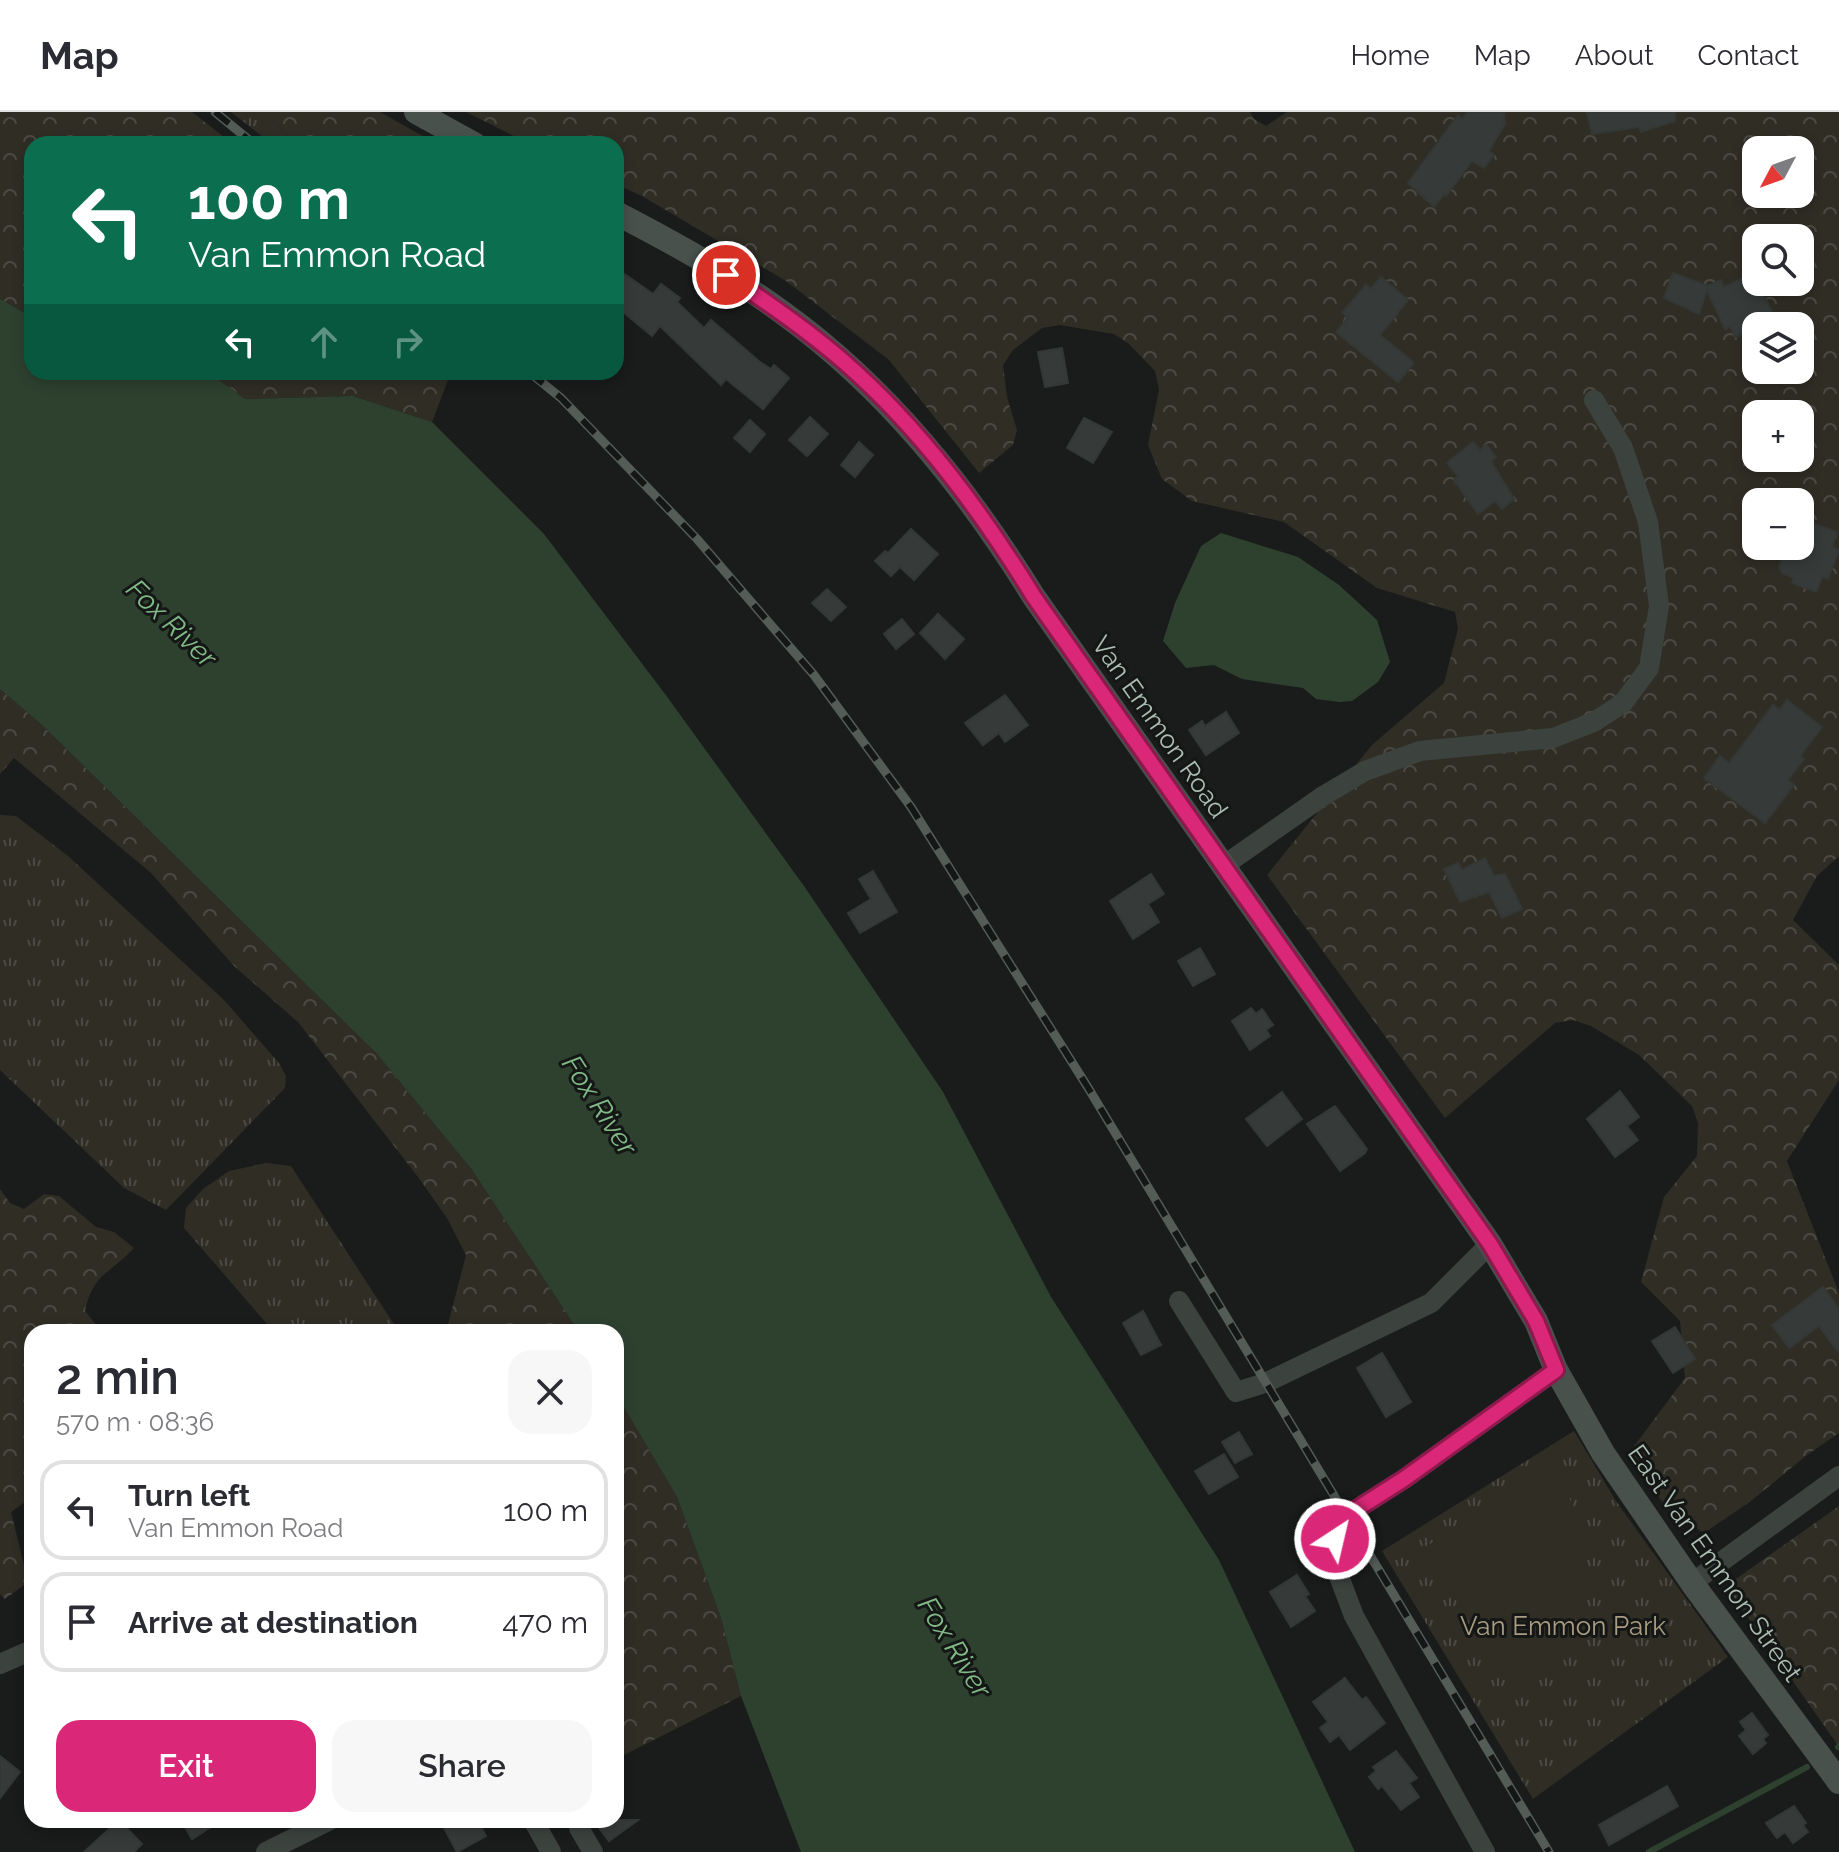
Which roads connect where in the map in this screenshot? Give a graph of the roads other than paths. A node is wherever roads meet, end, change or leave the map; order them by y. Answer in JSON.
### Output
{"nodes":[{"id":1,"x":416,"y":112,"type":"edge"},
{"id":2,"x":460,"y":136,"type":"edge"},
{"id":3,"x":624,"y":217,"type":"edge"},
{"id":4,"x":1594,"y":400,"type":"dead end"},
{"id":5,"x":1223,"y":866,"type":"junction"},
{"id":6,"x":1490,"y":1244,"type":"junction"},
{"id":7,"x":1179,"y":1301,"type":"dead end"},
{"id":8,"x":1556,"y":1370,"type":"junction"},
{"id":9,"x":1839,"y":1476,"type":"edge"},
{"id":10,"x":1692,"y":1583,"type":"junction"},
{"id":11,"x":24,"y":1654,"type":"edge"},
{"id":12,"x":0,"y":1664,"type":"edge"},
{"id":13,"x":1839,"y":1782,"type":"edge"},
{"id":14,"x":314,"y":1828,"type":"edge"},
{"id":15,"x":538,"y":1828,"type":"edge"},
{"id":16,"x":579,"y":1828,"type":"dead end"},
{"id":17,"x":266,"y":1852,"type":"edge"},
{"id":18,"x":551,"y":1852,"type":"edge"},
{"id":19,"x":593,"y":1852,"type":"edge"},
{"id":20,"x":1485,"y":1852,"type":"edge"}],
"edges":[{"from":1,"to":2,"type":"street"},
{"from":3,"to":5,"type":"street","name":"Van Emmon Road"},
{"from":4,"to":5,"type":"street"},
{"from":5,"to":6,"type":"street","name":"Van Emmon Road"},
{"from":6,"to":7,"type":"street"},
{"from":6,"to":8,"type":"street","name":"Van Emmon Road"},
{"from":8,"to":10,"type":"street","name":"East Van Emmon Street"},
{"from":8,"to":20,"type":"street"},
{"from":9,"to":10,"type":"street"},
{"from":10,"to":13,"type":"street","name":"East Van Emmon Street"},
{"from":11,"to":12,"type":"street"},
{"from":14,"to":17,"type":"street"},
{"from":15,"to":18,"type":"street"},
{"from":16,"to":19,"type":"street"}]}
